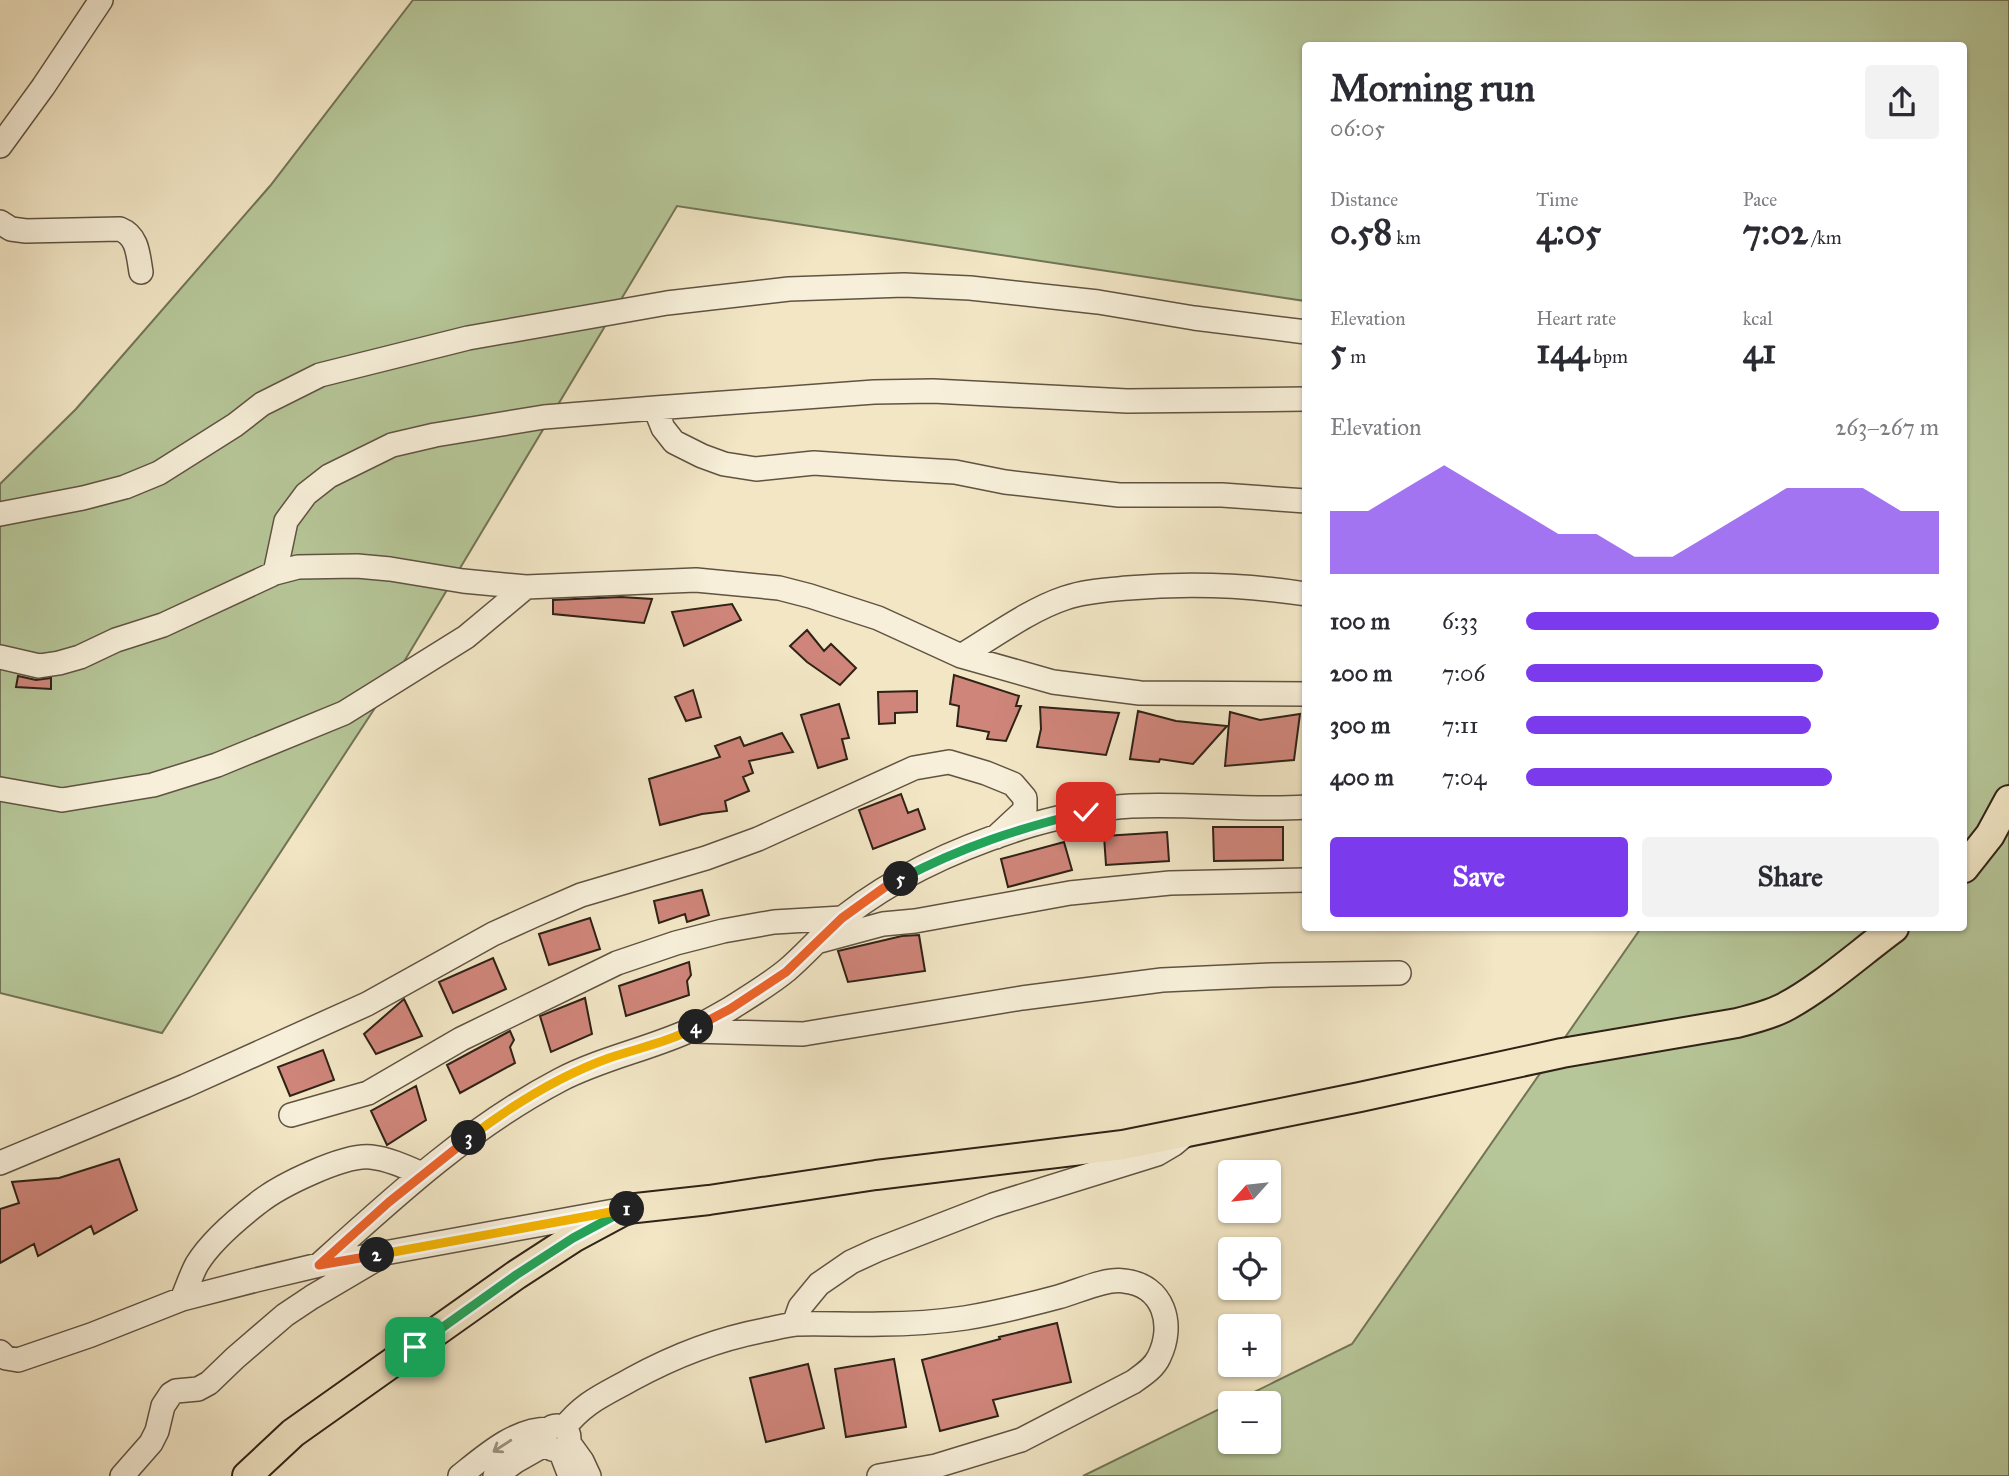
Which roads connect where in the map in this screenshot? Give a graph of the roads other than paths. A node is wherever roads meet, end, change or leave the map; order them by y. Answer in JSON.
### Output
{"nodes":[{"id":1,"x":101,"y":0,"type":"edge"},
{"id":2,"x":0,"y":146,"type":"edge"},
{"id":3,"x":0,"y":222,"type":"edge"},
{"id":4,"x":141,"y":272,"type":"dead end"},
{"id":5,"x":1302,"y":332,"type":"edge"},
{"id":6,"x":1302,"y":400,"type":"edge"},
{"id":7,"x":654,"y":408,"type":"junction"},
{"id":8,"x":1302,"y":501,"type":"edge"},
{"id":9,"x":0,"y":514,"type":"edge"},
{"id":10,"x":275,"y":573,"type":"junction"},
{"id":11,"x":526,"y":587,"type":"junction"},
{"id":12,"x":1302,"y":593,"type":"edge"},
{"id":13,"x":961,"y":656,"type":"junction"},
{"id":14,"x":0,"y":657,"type":"edge"},
{"id":15,"x":1302,"y":694,"type":"edge"},
{"id":16,"x":0,"y":789,"type":"edge"},
{"id":17,"x":2009,"y":800,"type":"edge"},
{"id":18,"x":1302,"y":807,"type":"edge"},
{"id":19,"x":996,"y":837,"type":"junction"},
{"id":20,"x":1967,"y":863,"type":"edge"},
{"id":21,"x":1302,"y":880,"type":"edge"},
{"id":22,"x":842,"y":918,"type":"junction"},
{"id":23,"x":1890,"y":931,"type":"edge"},
{"id":24,"x":818,"y":942,"type":"junction"},
{"id":25,"x":1399,"y":973,"type":"dead end"},
{"id":26,"x":689,"y":1031,"type":"junction"},
{"id":27,"x":292,"y":1115,"type":"dead end"},
{"id":28,"x":1189,"y":1132,"type":"junction"},
{"id":29,"x":0,"y":1163,"type":"edge"},
{"id":30,"x":422,"y":1174,"type":"junction"},
{"id":31,"x":627,"y":1209,"type":"junction"},
{"id":32,"x":387,"y":1253,"type":"junction"},
{"id":33,"x":319,"y":1265,"type":"junction"},
{"id":34,"x":182,"y":1299,"type":"junction"},
{"id":35,"x":794,"y":1325,"type":"junction"},
{"id":36,"x":0,"y":1352,"type":"edge"},
{"id":37,"x":558,"y":1439,"type":"junction"},
{"id":38,"x":469,"y":1473,"type":"edge"},
{"id":39,"x":122,"y":1476,"type":"edge"},
{"id":40,"x":247,"y":1476,"type":"edge"},
{"id":41,"x":495,"y":1476,"type":"edge"},
{"id":42,"x":570,"y":1476,"type":"edge"},
{"id":43,"x":589,"y":1476,"type":"edge"},
{"id":44,"x":879,"y":1476,"type":"edge"}],
"edges":[{"from":1,"to":2,"type":"street"},
{"from":3,"to":4,"type":"street"},
{"from":5,"to":9,"type":"street"},
{"from":6,"to":7,"type":"street"},
{"from":7,"to":8,"type":"street"},
{"from":7,"to":10,"type":"street"},
{"from":10,"to":11,"type":"street"},
{"from":10,"to":14,"type":"street"},
{"from":11,"to":13,"type":"street"},
{"from":11,"to":16,"type":"street"},
{"from":12,"to":13,"type":"street"},
{"from":13,"to":15,"type":"street"},
{"from":17,"to":20,"type":"main road"},
{"from":18,"to":19,"type":"street"},
{"from":19,"to":22,"type":"street"},
{"from":19,"to":29,"type":"street"},
{"from":21,"to":24,"type":"street"},
{"from":22,"to":24,"type":"street"},
{"from":22,"to":27,"type":"street"},
{"from":23,"to":28,"type":"main road"},
{"from":24,"to":26,"type":"street"},
{"from":25,"to":26,"type":"street"},
{"from":26,"to":30,"type":"street"},
{"from":28,"to":31,"type":"main road"},
{"from":28,"to":35,"type":"street"},
{"from":30,"to":33,"type":"street"},
{"from":30,"to":34,"type":"street"},
{"from":31,"to":32,"type":"street"},
{"from":31,"to":40,"type":"main road"},
{"from":32,"to":33,"type":"street"},
{"from":32,"to":39,"type":"street"},
{"from":33,"to":34,"type":"street"},
{"from":34,"to":36,"type":"street"},
{"from":35,"to":37,"type":"street"},
{"from":35,"to":44,"type":"street"},
{"from":37,"to":38,"type":"street","one_way":true},
{"from":37,"to":41,"type":"street"},
{"from":37,"to":42,"type":"street"},
{"from":37,"to":43,"type":"street"}]}
